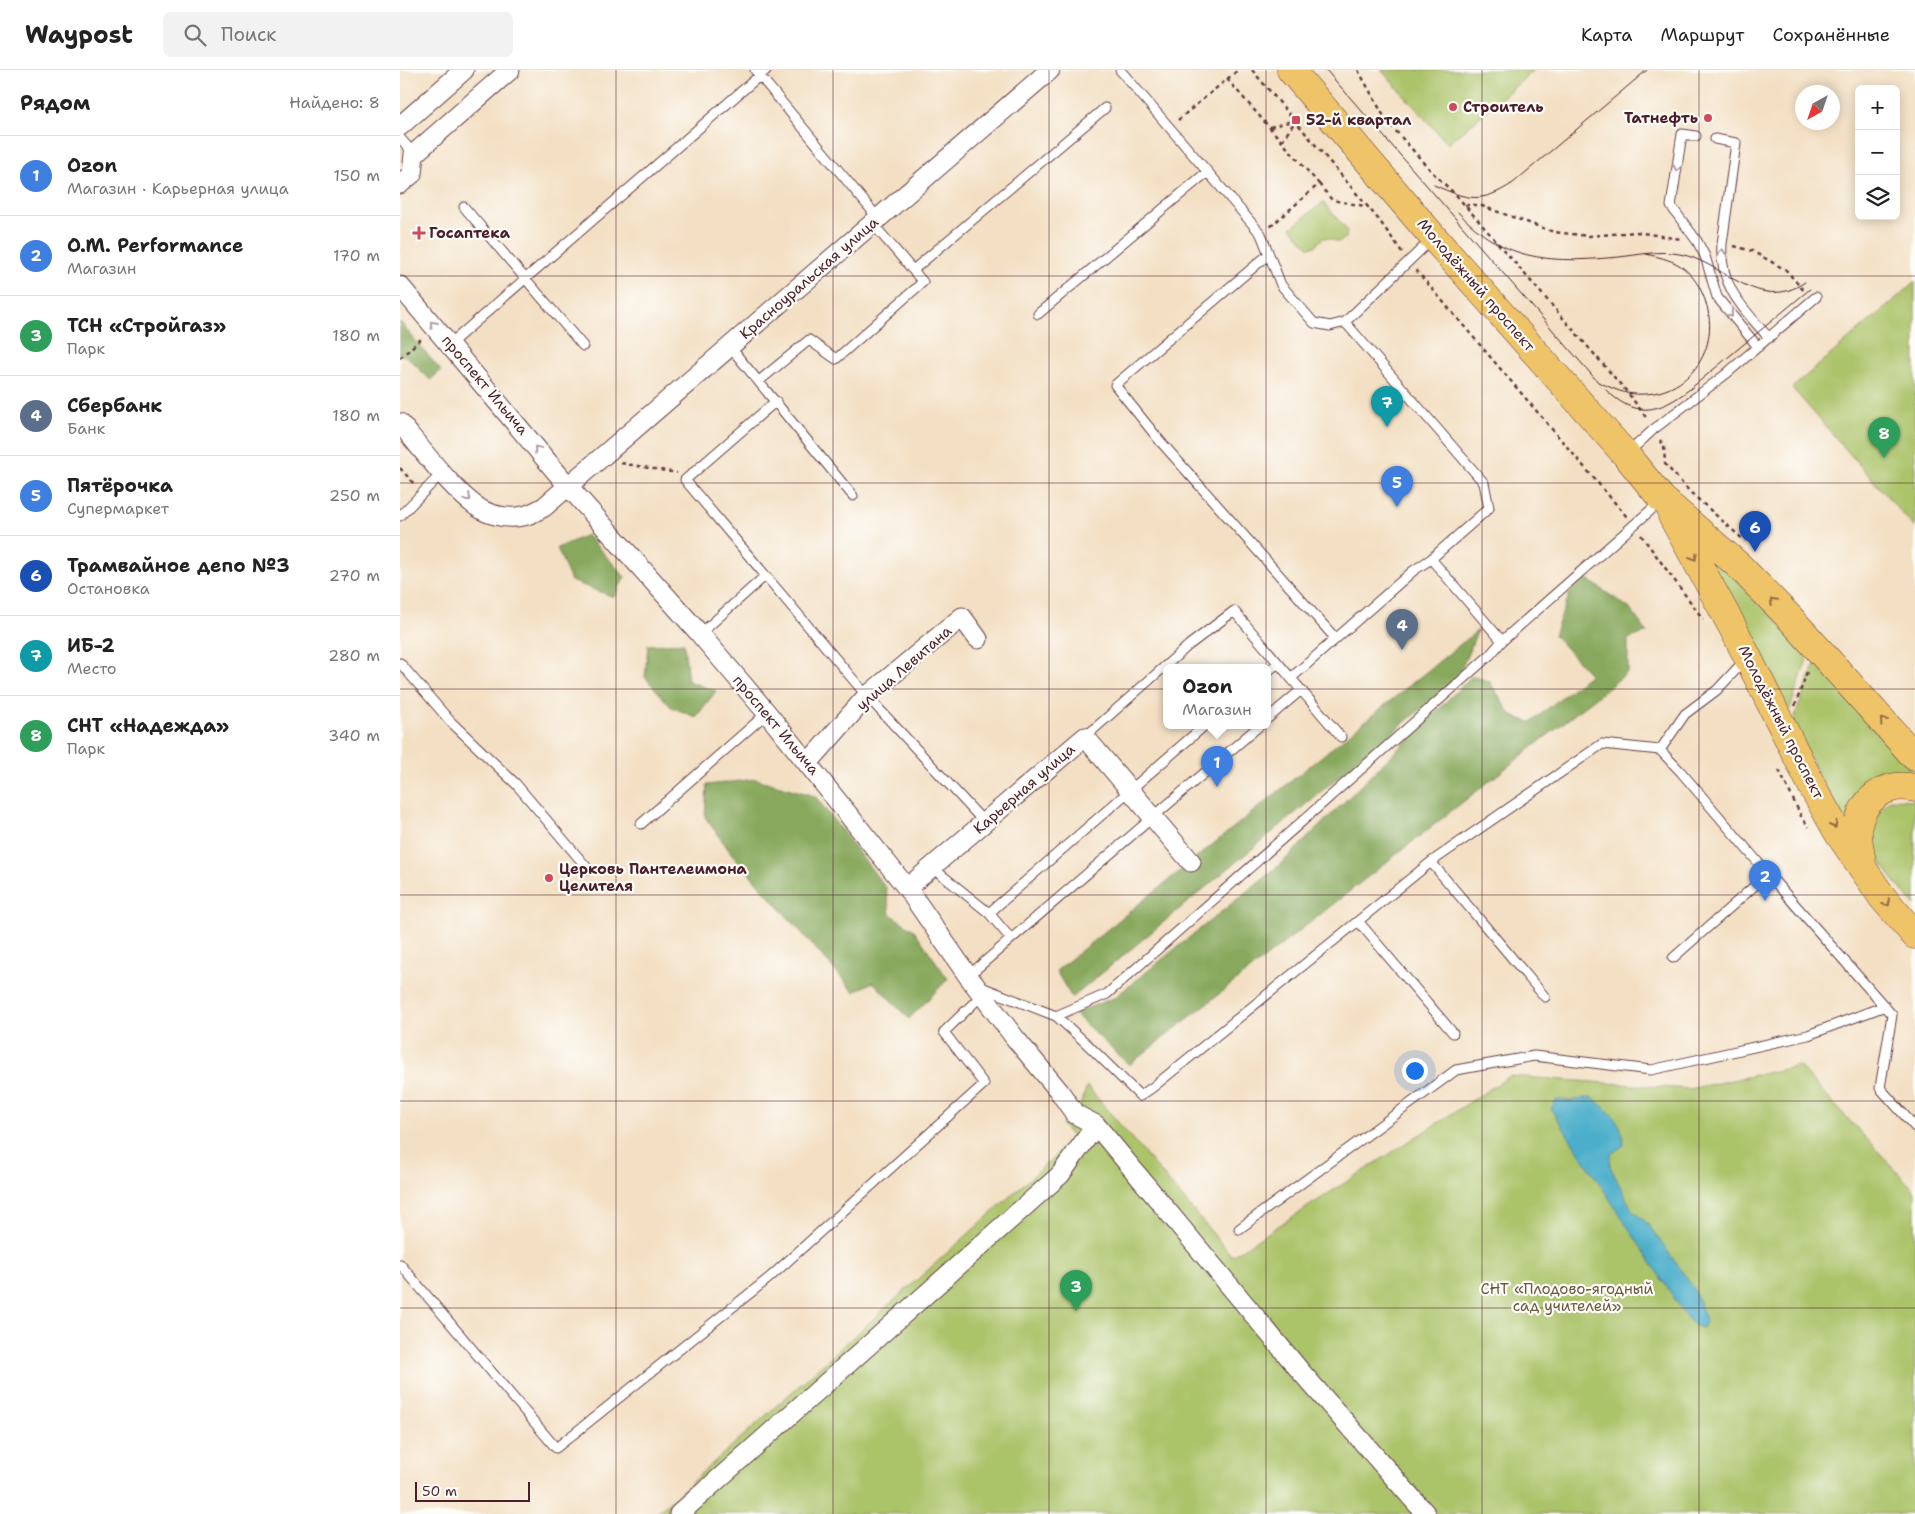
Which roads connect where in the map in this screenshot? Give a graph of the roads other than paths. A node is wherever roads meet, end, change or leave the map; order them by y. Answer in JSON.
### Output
{"nodes":[{"id":1,"x":464,"y":70,"type":"edge"},
{"id":2,"x":510,"y":70,"type":"edge"},
{"id":3,"x":1050,"y":70,"type":"edge"},
{"id":4,"x":1120,"y":70,"type":"edge"},
{"id":5,"x":1291,"y":70,"type":"edge"},
{"id":6,"x":760,"y":72,"type":"edge"},
{"id":7,"x":1105,"y":108,"type":"dead end"},
{"id":8,"x":400,"y":126,"type":"edge"},
{"id":9,"x":1696,"y":136,"type":"dead end"},
{"id":10,"x":400,"y":138,"type":"edge"},
{"id":11,"x":1715,"y":139,"type":"dead end"},
{"id":12,"x":414,"y":154,"type":"junction"},
{"id":13,"x":1207,"y":172,"type":"junction"},
{"id":14,"x":400,"y":184,"type":"edge"},
{"id":15,"x":464,"y":207,"type":"dead end"},
{"id":16,"x":875,"y":220,"type":"junction"},
{"id":17,"x":1434,"y":238,"type":"junction"},
{"id":18,"x":1269,"y":254,"type":"junction"},
{"id":19,"x":913,"y":270,"type":"junction"},
{"id":20,"x":525,"y":279,"type":"junction"},
{"id":21,"x":400,"y":286,"type":"edge"},
{"id":22,"x":1815,"y":299,"type":"road end"},
{"id":23,"x":1038,"y":314,"type":"dead end"},
{"id":24,"x":1345,"y":322,"type":"junction"},
{"id":25,"x":1769,"y":338,"type":"junction"},
{"id":26,"x":450,"y":344,"type":"junction"},
{"id":27,"x":583,"y":346,"type":"dead end"},
{"id":28,"x":730,"y":347,"type":"junction"},
{"id":29,"x":1758,"y":347,"type":"junction"},
{"id":30,"x":759,"y":381,"type":"junction"},
{"id":31,"x":776,"y":401,"type":"junction"},
{"id":32,"x":400,"y":423,"type":"edge"},
{"id":33,"x":1626,"y":455,"type":"junction"},
{"id":34,"x":443,"y":473,"type":"junction"},
{"id":35,"x":568,"y":486,"type":"junction"},
{"id":36,"x":853,"y":496,"type":"dead end"},
{"id":37,"x":1662,"y":499,"type":"junction"},
{"id":38,"x":400,"y":516,"type":"edge"},
{"id":39,"x":1431,"y":559,"type":"junction"},
{"id":40,"x":765,"y":576,"type":"junction"},
{"id":41,"x":700,"y":634,"type":"junction"},
{"id":42,"x":978,"y":639,"type":"dead end"},
{"id":43,"x":1336,"y":639,"type":"junction"},
{"id":44,"x":1502,"y":641,"type":"junction"},
{"id":45,"x":1748,"y":658,"type":"junction"},
{"id":46,"x":400,"y":663,"type":"edge"},
{"id":47,"x":1278,"y":663,"type":"junction"},
{"id":48,"x":1168,"y":664,"type":"edge"},
{"id":49,"x":1163,"y":668,"type":"edge"},
{"id":50,"x":1271,"y":669,"type":"edge"},
{"id":51,"x":1291,"y":678,"type":"junction"},
{"id":52,"x":1301,"y":690,"type":"junction"},
{"id":53,"x":867,"y":696,"type":"junction"},
{"id":54,"x":767,"y":713,"type":"junction"},
{"id":55,"x":1271,"y":716,"type":"edge"},
{"id":56,"x":1200,"y":729,"type":"edge"},
{"id":57,"x":1255,"y":729,"type":"edge"},
{"id":58,"x":1341,"y":736,"type":"dead end"},
{"id":59,"x":1085,"y":737,"type":"junction"},
{"id":60,"x":1660,"y":750,"type":"junction"},
{"id":61,"x":1915,"y":757,"type":"edge"},
{"id":62,"x":808,"y":763,"type":"junction"},
{"id":63,"x":1915,"y":788,"type":"edge"},
{"id":64,"x":1129,"y":790,"type":"junction"},
{"id":65,"x":1152,"y":817,"type":"junction"},
{"id":66,"x":985,"y":823,"type":"junction"},
{"id":67,"x":641,"y":824,"type":"dead end"},
{"id":68,"x":1191,"y":862,"type":"dead end"},
{"id":69,"x":1431,"y":862,"type":"junction"},
{"id":70,"x":933,"y":868,"type":"junction"},
{"id":71,"x":1863,"y":868,"type":"junction"},
{"id":72,"x":589,"y":870,"type":"dead end"},
{"id":73,"x":1768,"y":874,"type":"junction"},
{"id":74,"x":907,"y":888,"type":"junction"},
{"id":75,"x":989,"y":913,"type":"junction"},
{"id":76,"x":1358,"y":921,"type":"junction"},
{"id":77,"x":1915,"y":935,"type":"edge"},
{"id":78,"x":1011,"y":940,"type":"junction"},
{"id":79,"x":1673,"y":958,"type":"dead end"},
{"id":80,"x":975,"y":985,"type":"junction"},
{"id":81,"x":1545,"y":997,"type":"dead end"},
{"id":82,"x":1885,"y":1006,"type":"junction"},
{"id":83,"x":1056,"y":1016,"type":"junction"},
{"id":84,"x":1454,"y":1034,"type":"dead end"},
{"id":85,"x":1096,"y":1125,"type":"junction"},
{"id":86,"x":1915,"y":1128,"type":"edge"},
{"id":87,"x":1239,"y":1229,"type":"dead end"},
{"id":88,"x":400,"y":1264,"type":"edge"},
{"id":89,"x":679,"y":1514,"type":"edge"},
{"id":90,"x":1426,"y":1514,"type":"edge"}],
"edges":[{"from":1,"to":8,"type":"street"},
{"from":2,"to":12,"type":"street"},
{"from":3,"to":16,"type":"street","name":"Красноуральская улица"},
{"from":4,"to":13,"type":"lane"},
{"from":5,"to":17,"type":"main road","name":"Молодёжный проспект"},
{"from":6,"to":16,"type":"lane"},
{"from":6,"to":20,"type":"lane"},
{"from":7,"to":19,"type":"lane"},
{"from":9,"to":29,"type":"lane","one_way":true},
{"from":10,"to":12,"type":"lane"},
{"from":25,"to":11,"type":"lane","one_way":true},
{"from":12,"to":14,"type":"street"},
{"from":13,"to":18,"type":"lane"},
{"from":13,"to":23,"type":"lane"},
{"from":15,"to":20,"type":"lane"},
{"from":16,"to":19,"type":"lane"},
{"from":16,"to":28,"type":"street","name":"Красноуральская улица"},
{"from":17,"to":24,"type":"lane"},
{"from":17,"to":33,"type":"main road","name":"Молодёжный проспект"},
{"from":18,"to":24,"type":"lane"},
{"from":18,"to":43,"type":"lane"},
{"from":19,"to":30,"type":"lane"},
{"from":20,"to":26,"type":"lane"},
{"from":20,"to":27,"type":"lane"},
{"from":26,"to":21,"type":"street","name":"проспект Ильича","one_way":true},
{"from":22,"to":25,"type":"lane"},
{"from":24,"to":39,"type":"lane"},
{"from":25,"to":29,"type":"lane"},
{"from":35,"to":26,"type":"street","name":"проспект Ильича","one_way":true},
{"from":28,"to":30,"type":"lane"},
{"from":28,"to":35,"type":"street","name":"Красноуральская улица"},
{"from":29,"to":33,"type":"lane"},
{"from":30,"to":31,"type":"lane"},
{"from":31,"to":36,"type":"lane"},
{"from":31,"to":40,"type":"lane"},
{"from":32,"to":34,"type":"street"},
{"from":33,"to":37,"type":"main road","name":"Молодёжный проспект"},
{"from":34,"to":35,"type":"street","one_way":true},
{"from":34,"to":38,"type":"lane"},
{"from":35,"to":41,"type":"street","name":"проспект Ильича"},
{"from":37,"to":44,"type":"lane"},
{"from":37,"to":45,"type":"main road","name":"Молодёжный проспект","one_way":true},
{"from":61,"to":37,"type":"main road","name":"Молодёжный проспект","one_way":true},
{"from":39,"to":43,"type":"lane"},
{"from":39,"to":44,"type":"lane"},
{"from":40,"to":41,"type":"lane"},
{"from":40,"to":53,"type":"lane"},
{"from":41,"to":54,"type":"street","name":"проспект Ильича"},
{"from":42,"to":53,"type":"street","name":"улица Левитана"},
{"from":43,"to":51,"type":"lane"},
{"from":44,"to":83,"type":"lane"},
{"from":45,"to":60,"type":"lane"},
{"from":45,"to":71,"type":"main road","name":"Молодёжный проспект","one_way":true},
{"from":46,"to":72,"type":"lane"},
{"from":47,"to":48,"type":"lane"},
{"from":47,"to":50,"type":"lane"},
{"from":47,"to":51,"type":"lane"},
{"from":49,"to":59,"type":"lane"},
{"from":51,"to":52,"type":"lane"},
{"from":52,"to":55,"type":"lane"},
{"from":52,"to":58,"type":"lane"},
{"from":53,"to":62,"type":"street","name":"улица Левитана"},
{"from":53,"to":66,"type":"lane"},
{"from":54,"to":62,"type":"street","name":"проспект Ильича"},
{"from":54,"to":67,"type":"lane"},
{"from":56,"to":64,"type":"lane"},
{"from":57,"to":65,"type":"lane"},
{"from":59,"to":64,"type":"street","name":"Карьерная улица"},
{"from":59,"to":66,"type":"street","name":"Карьерная улица"},
{"from":60,"to":69,"type":"lane"},
{"from":60,"to":73,"type":"lane"},
{"from":62,"to":74,"type":"street","name":"проспект Ильича"},
{"from":63,"to":71,"type":"main road"},
{"from":64,"to":65,"type":"street","name":"Карьерная улица"},
{"from":64,"to":75,"type":"lane"},
{"from":65,"to":68,"type":"street","name":"Карьерная улица"},
{"from":65,"to":78,"type":"lane"},
{"from":66,"to":70,"type":"street","name":"Карьерная улица"},
{"from":69,"to":76,"type":"lane"},
{"from":69,"to":81,"type":"lane"},
{"from":70,"to":74,"type":"street","name":"Карьерная улица"},
{"from":70,"to":75,"type":"lane"},
{"from":71,"to":77,"type":"main road","name":"Молодёжный проспект","one_way":true},
{"from":73,"to":79,"type":"lane"},
{"from":73,"to":82,"type":"lane"},
{"from":74,"to":80,"type":"street","name":"проспект Ильича"},
{"from":75,"to":78,"type":"lane"},
{"from":76,"to":83,"type":"lane"},
{"from":76,"to":84,"type":"lane"},
{"from":78,"to":80,"type":"lane"},
{"from":80,"to":83,"type":"lane"},
{"from":80,"to":85,"type":"street","name":"проспект Ильича"},
{"from":80,"to":88,"type":"lane"},
{"from":82,"to":86,"type":"lane"},
{"from":82,"to":87,"type":"lane"},
{"from":85,"to":89,"type":"street"},
{"from":85,"to":90,"type":"street"}]}
